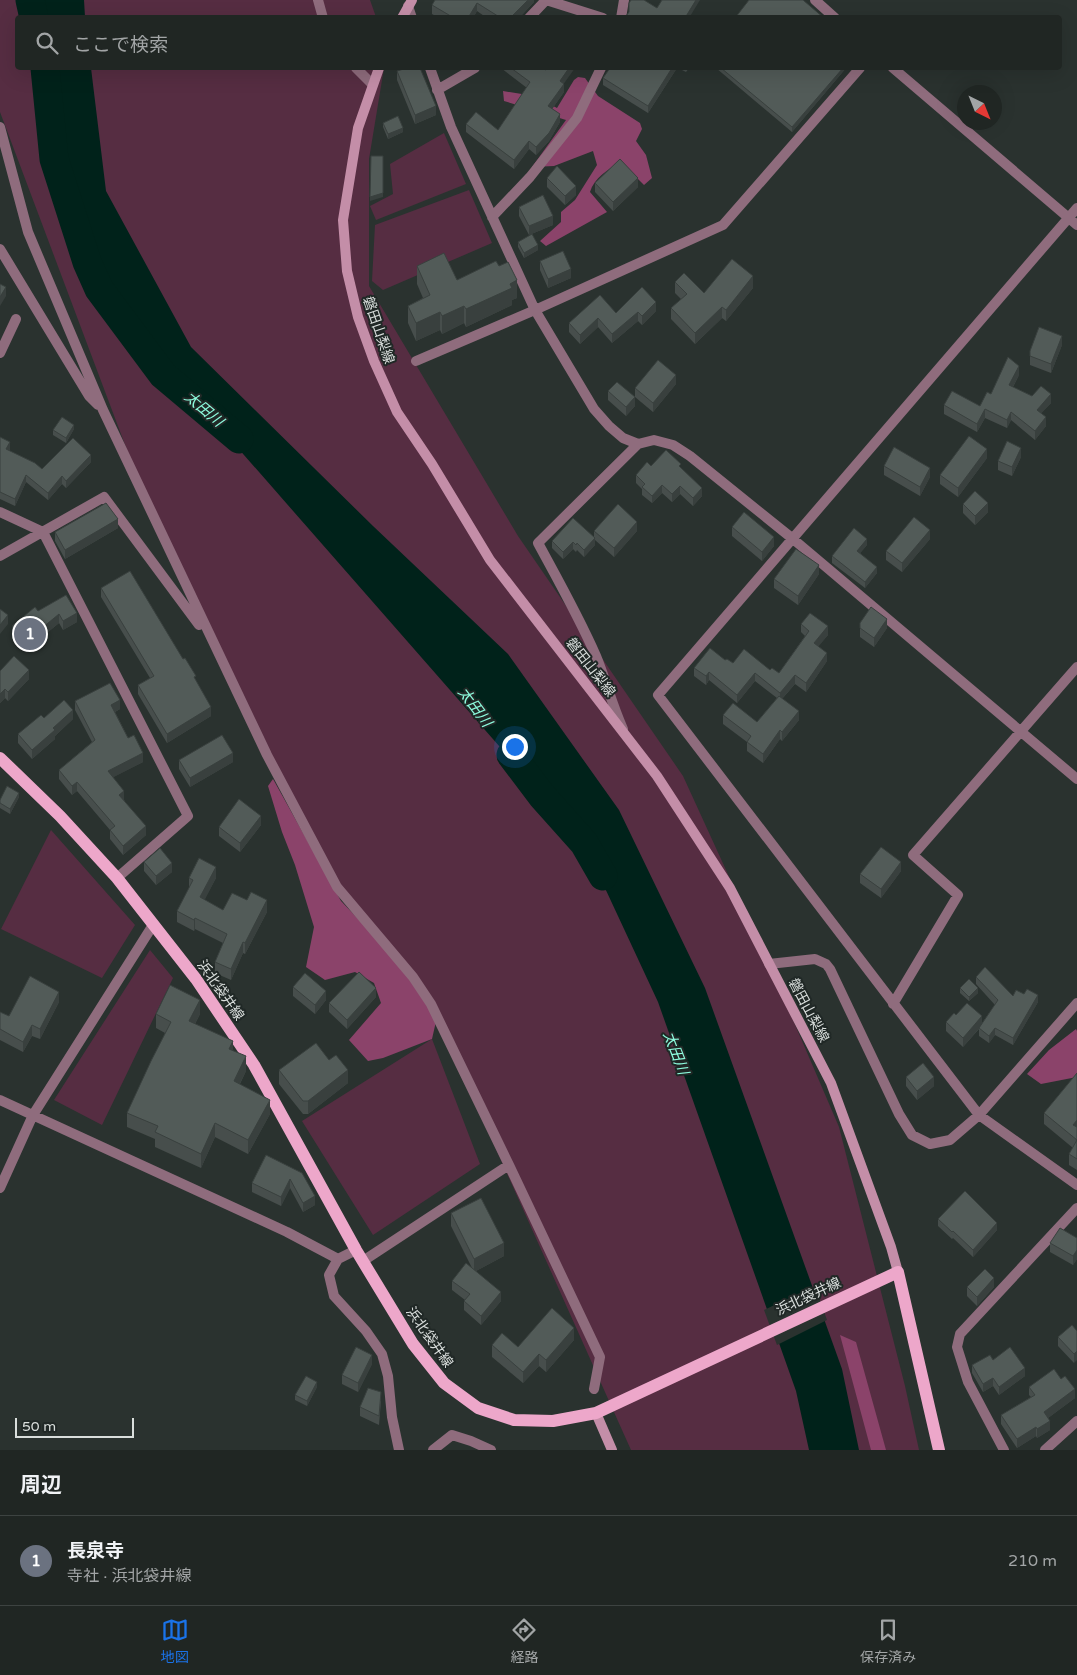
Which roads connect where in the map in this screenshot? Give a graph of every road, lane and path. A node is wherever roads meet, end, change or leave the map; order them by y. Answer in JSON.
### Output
{"nodes":[{"id":1,"x":318,"y":0,"type":"edge"},
{"id":2,"x":624,"y":0,"type":"edge"},
{"id":3,"x":815,"y":0,"type":"edge"},
{"id":4,"x":410,"y":3,"type":"edge"},
{"id":5,"x":322,"y":15,"type":"edge"},
{"id":6,"x":404,"y":15,"type":"edge"},
{"id":7,"x":532,"y":15,"type":"edge"},
{"id":8,"x":594,"y":15,"type":"edge"},
{"id":9,"x":622,"y":15,"type":"edge"},
{"id":10,"x":832,"y":15,"type":"edge"},
{"id":11,"x":358,"y":70,"type":"edge"},
{"id":12,"x":378,"y":70,"type":"edge"},
{"id":13,"x":431,"y":70,"type":"edge"},
{"id":14,"x":472,"y":70,"type":"edge"},
{"id":15,"x":600,"y":70,"type":"edge"},
{"id":16,"x":858,"y":70,"type":"edge"},
{"id":17,"x":895,"y":70,"type":"edge"},
{"id":18,"x":372,"y":84,"type":"junction"},
{"id":19,"x":437,"y":90,"type":"junction"},
{"id":20,"x":0,"y":127,"type":"edge"},
{"id":21,"x":1077,"y":208,"type":"edge"},
{"id":22,"x":492,"y":217,"type":"junction"},
{"id":23,"x":1073,"y":221,"type":"edge"},
{"id":24,"x":0,"y":249,"type":"edge"},
{"id":25,"x":535,"y":310,"type":"junction"},
{"id":26,"x":16,"y":318,"type":"dead end"},
{"id":27,"x":0,"y":353,"type":"edge"},
{"id":28,"x":416,"y":361,"type":"dead end"},
{"id":29,"x":103,"y":410,"type":"junction"},
{"id":30,"x":638,"y":444,"type":"junction"},
{"id":31,"x":0,"y":512,"type":"edge"},
{"id":32,"x":43,"y":532,"type":"junction"},
{"id":33,"x":793,"y":539,"type":"junction"},
{"id":34,"x":0,"y":556,"type":"edge"},
{"id":35,"x":213,"y":644,"type":"junction"},
{"id":36,"x":1077,"y":667,"type":"edge"},
{"id":37,"x":1022,"y":731,"type":"junction"},
{"id":38,"x":625,"y":733,"type":"junction"},
{"id":39,"x":0,"y":758,"type":"edge"},
{"id":40,"x":1077,"y":779,"type":"edge"},
{"id":41,"x":117,"y":878,"type":"junction"},
{"id":42,"x":153,"y":925,"type":"junction"},
{"id":43,"x":769,"y":964,"type":"junction"},
{"id":44,"x":1077,"y":1003,"type":"edge"},
{"id":45,"x":893,"y":1004,"type":"junction"},
{"id":46,"x":0,"y":1100,"type":"edge"},
{"id":47,"x":33,"y":1115,"type":"junction"},
{"id":48,"x":979,"y":1115,"type":"junction"},
{"id":49,"x":509,"y":1165,"type":"junction"},
{"id":50,"x":1077,"y":1185,"type":"edge"},
{"id":51,"x":0,"y":1188,"type":"edge"},
{"id":52,"x":1077,"y":1208,"type":"edge"},
{"id":53,"x":359,"y":1255,"type":"junction"},
{"id":54,"x":338,"y":1259,"type":"junction"},
{"id":55,"x":898,"y":1272,"type":"junction"},
{"id":56,"x":594,"y":1389,"type":"dead end"},
{"id":57,"x":596,"y":1413,"type":"junction"},
{"id":58,"x":1077,"y":1422,"type":"edge"},
{"id":59,"x":398,"y":1450,"type":"edge"},
{"id":60,"x":433,"y":1450,"type":"edge"},
{"id":61,"x":491,"y":1450,"type":"edge"},
{"id":62,"x":612,"y":1450,"type":"edge"},
{"id":63,"x":939,"y":1450,"type":"edge"},
{"id":64,"x":1004,"y":1450,"type":"edge"},
{"id":65,"x":1045,"y":1450,"type":"edge"}],
"edges":[{"from":1,"to":5,"type":"street"},
{"from":2,"to":9,"type":"street"},
{"from":3,"to":10,"type":"street"},
{"from":4,"to":6,"type":"main road"},
{"from":7,"to":8,"type":"street"},
{"from":11,"to":18,"type":"street"},
{"from":12,"to":18,"type":"main road","name":"磐田山梨線"},
{"from":13,"to":19,"type":"street"},
{"from":14,"to":19,"type":"street"},
{"from":15,"to":22,"type":"street"},
{"from":16,"to":25,"type":"street"},
{"from":17,"to":23,"type":"street"},
{"from":18,"to":38,"type":"main road","name":"磐田山梨線"},
{"from":19,"to":22,"type":"street"},
{"from":20,"to":29,"type":"street"},
{"from":21,"to":23,"type":"street"},
{"from":22,"to":25,"type":"street"},
{"from":23,"to":33,"type":"street"},
{"from":24,"to":29,"type":"street"},
{"from":25,"to":28,"type":"street"},
{"from":25,"to":30,"type":"street"},
{"from":26,"to":27,"type":"street"},
{"from":29,"to":35,"type":"street"},
{"from":30,"to":33,"type":"street"},
{"from":30,"to":38,"type":"street"},
{"from":31,"to":32,"type":"street"},
{"from":32,"to":34,"type":"street"},
{"from":32,"to":35,"type":"street"},
{"from":32,"to":41,"type":"street"},
{"from":33,"to":37,"type":"street"},
{"from":33,"to":45,"type":"street"},
{"from":35,"to":49,"type":"street"},
{"from":36,"to":37,"type":"street"},
{"from":37,"to":40,"type":"street"},
{"from":37,"to":45,"type":"street"},
{"from":38,"to":43,"type":"main road","name":"磐田山梨線"},
{"from":39,"to":41,"type":"main road","name":"浜北袋井線"},
{"from":41,"to":42,"type":"main road","name":"浜北袋井線"},
{"from":42,"to":47,"type":"street"},
{"from":42,"to":53,"type":"main road","name":"浜北袋井線"},
{"from":43,"to":48,"type":"street"},
{"from":43,"to":55,"type":"main road","name":"磐田山梨線"},
{"from":44,"to":48,"type":"street"},
{"from":45,"to":48,"type":"street"},
{"from":46,"to":47,"type":"street"},
{"from":47,"to":51,"type":"street"},
{"from":47,"to":54,"type":"street"},
{"from":48,"to":50,"type":"street"},
{"from":49,"to":53,"type":"street"},
{"from":49,"to":56,"type":"street"},
{"from":52,"to":64,"type":"street"},
{"from":53,"to":54,"type":"street"},
{"from":53,"to":57,"type":"main road","name":"浜北袋井線"},
{"from":54,"to":59,"type":"street"},
{"from":55,"to":57,"type":"main road","name":"浜北袋井線"},
{"from":55,"to":63,"type":"main road"},
{"from":57,"to":62,"type":"main road"},
{"from":58,"to":65,"type":"street"},
{"from":60,"to":61,"type":"street"}]}
